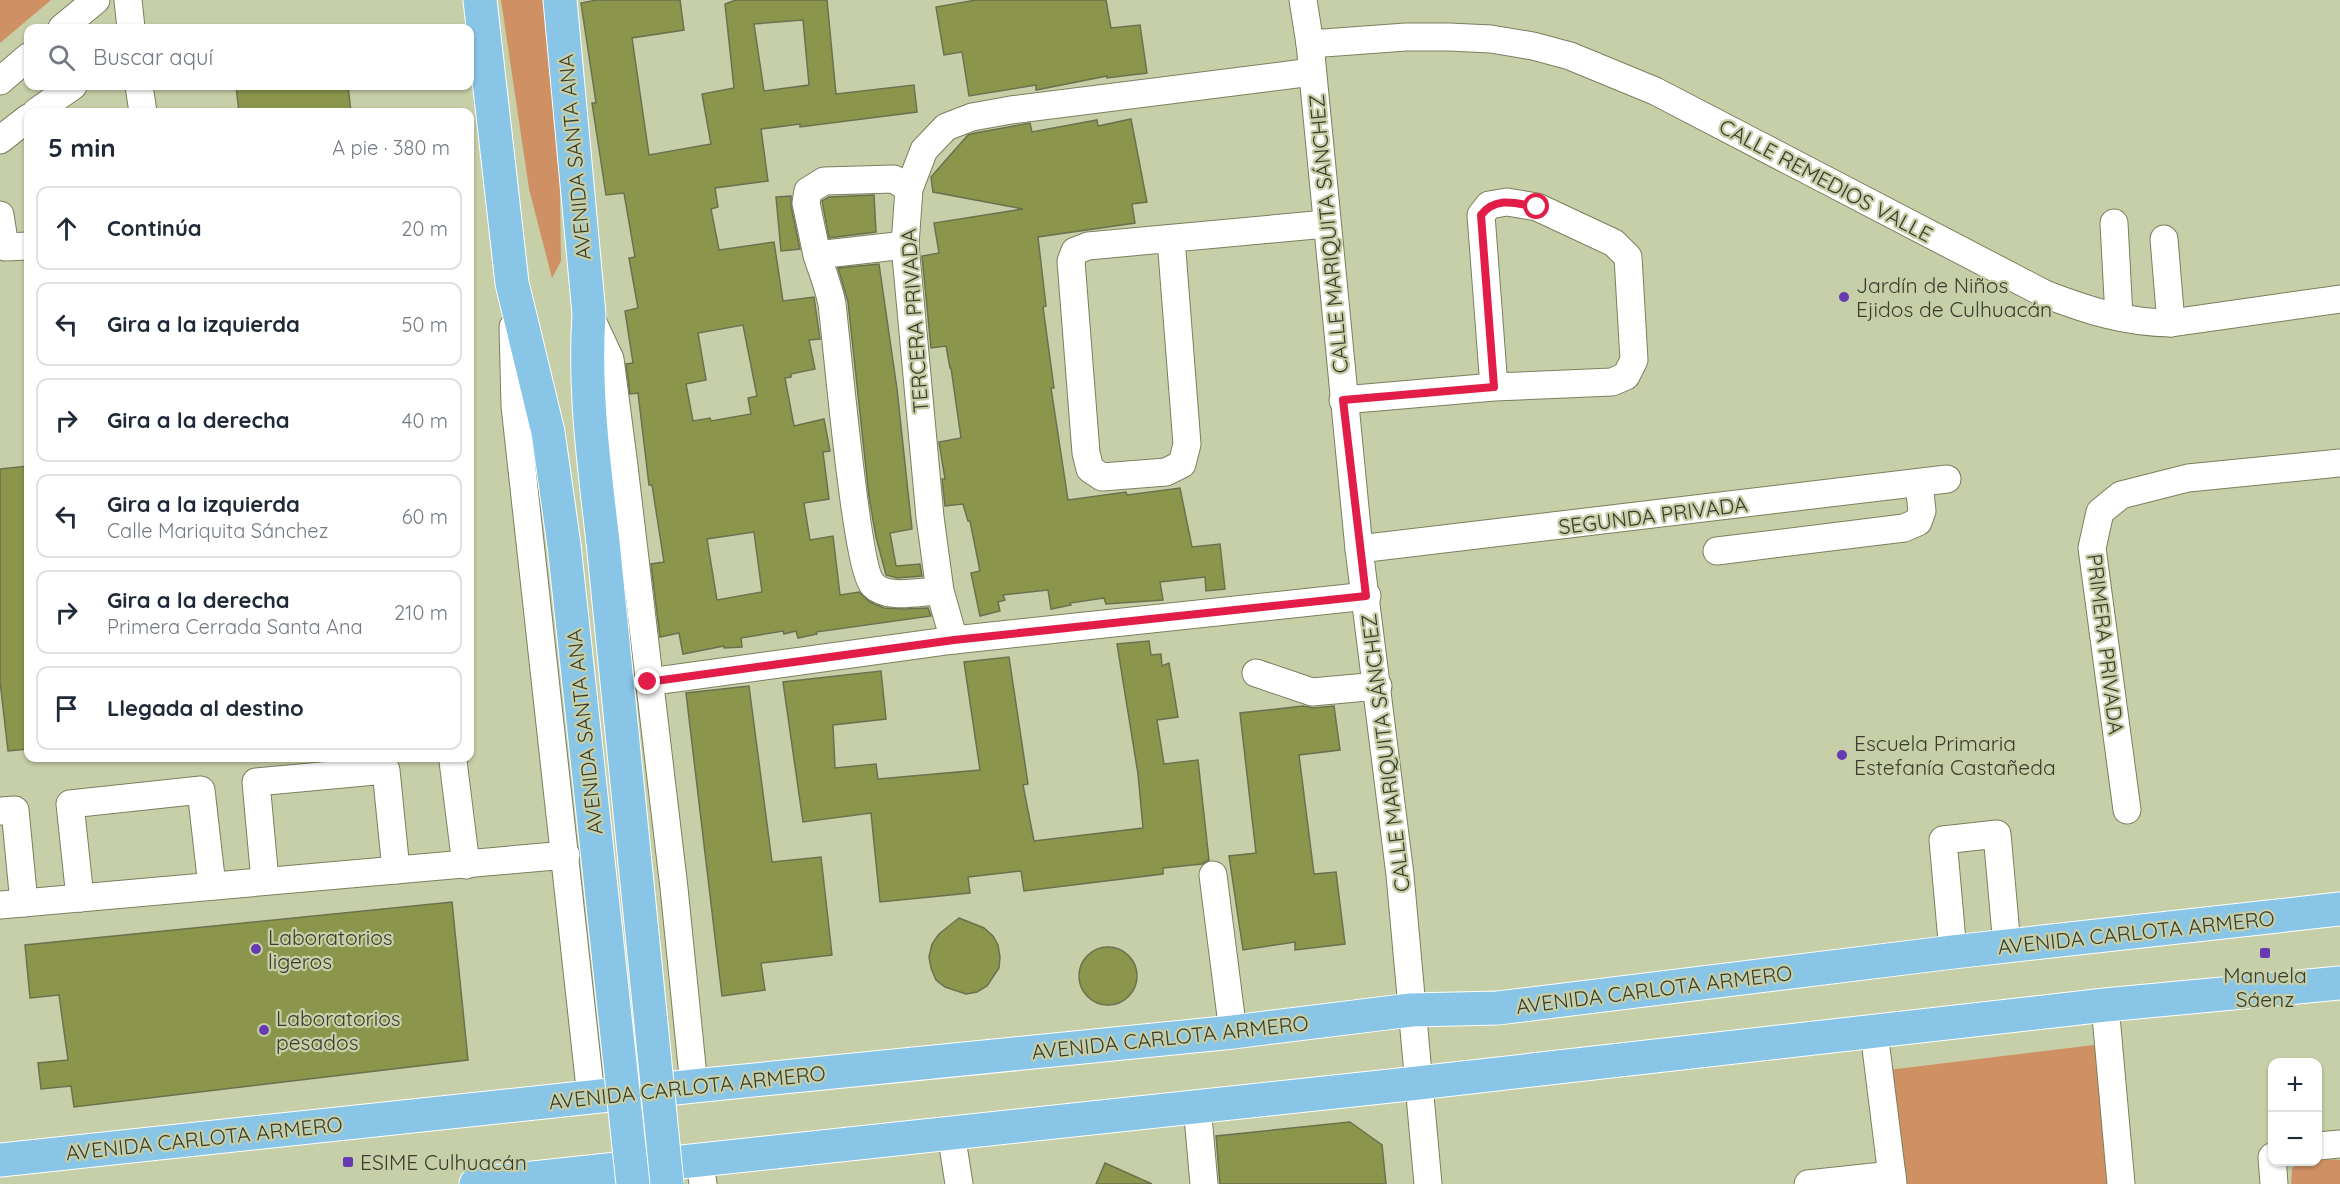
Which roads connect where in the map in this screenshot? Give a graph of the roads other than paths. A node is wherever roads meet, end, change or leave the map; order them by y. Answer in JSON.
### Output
{"nodes":[{"id":1,"x":96,"y":0,"type":"edge"},
{"id":2,"x":128,"y":0,"type":"edge"},
{"id":3,"x":480,"y":0,"type":"edge"},
{"id":4,"x":560,"y":0,"type":"edge"},
{"id":5,"x":1303,"y":0,"type":"edge"},
{"id":6,"x":67,"y":24,"type":"edge"},
{"id":7,"x":131,"y":24,"type":"edge"},
{"id":8,"x":1310,"y":45,"type":"junction"},
{"id":9,"x":24,"y":60,"type":"edge"},
{"id":10,"x":1312,"y":72,"type":"junction"},
{"id":11,"x":0,"y":81,"type":"edge"},
{"id":12,"x":67,"y":90,"type":"edge"},
{"id":13,"x":140,"y":90,"type":"edge"},
{"id":14,"x":42,"y":108,"type":"edge"},
{"id":15,"x":143,"y":108,"type":"edge"},
{"id":16,"x":24,"y":121,"type":"edge"},
{"id":17,"x":0,"y":140,"type":"edge"},
{"id":18,"x":909,"y":189,"type":"junction"},
{"id":19,"x":0,"y":215,"type":"edge"},
{"id":20,"x":2114,"y":223,"type":"dead end"},
{"id":21,"x":1326,"y":224,"type":"junction"},
{"id":22,"x":1172,"y":239,"type":"junction"},
{"id":23,"x":2164,"y":239,"type":"dead end"},
{"id":24,"x":905,"y":245,"type":"junction"},
{"id":25,"x":24,"y":246,"type":"edge"},
{"id":26,"x":817,"y":255,"type":"junction"},
{"id":27,"x":512,"y":283,"type":"junction"},
{"id":28,"x":2340,"y":299,"type":"edge"},
{"id":29,"x":589,"y":314,"type":"junction"},
{"id":30,"x":2119,"y":317,"type":"junction"},
{"id":31,"x":2171,"y":322,"type":"junction"},
{"id":32,"x":1494,"y":387,"type":"junction"},
{"id":33,"x":1343,"y":400,"type":"junction"},
{"id":34,"x":2340,"y":463,"type":"edge"},
{"id":35,"x":1947,"y":479,"type":"dead end"},
{"id":36,"x":1919,"y":483,"type":"junction"},
{"id":37,"x":1359,"y":549,"type":"junction"},
{"id":38,"x":1717,"y":551,"type":"dead end"},
{"id":39,"x":940,"y":591,"type":"junction"},
{"id":40,"x":1366,"y":596,"type":"junction"},
{"id":41,"x":954,"y":640,"type":"junction"},
{"id":42,"x":1256,"y":673,"type":"dead end"},
{"id":43,"x":648,"y":682,"type":"junction"},
{"id":44,"x":1378,"y":686,"type":"junction"},
{"id":45,"x":453,"y":762,"type":"edge"},
{"id":46,"x":2127,"y":810,"type":"dead end"},
{"id":47,"x":0,"y":811,"type":"edge"},
{"id":48,"x":566,"y":855,"type":"junction"},
{"id":49,"x":466,"y":865,"type":"junction"},
{"id":50,"x":396,"y":870,"type":"junction"},
{"id":51,"x":1213,"y":875,"type":"dead end"},
{"id":52,"x":265,"y":881,"type":"junction"},
{"id":53,"x":212,"y":886,"type":"junction"},
{"id":54,"x":674,"y":888,"type":"junction"},
{"id":55,"x":80,"y":898,"type":"junction"},
{"id":56,"x":571,"y":901,"type":"junction"},
{"id":57,"x":12,"y":904,"type":"edge"},
{"id":58,"x":2340,"y":909,"type":"edge"},
{"id":59,"x":2007,"y":946,"type":"junction"},
{"id":60,"x":1953,"y":952,"type":"junction"},
{"id":61,"x":2340,"y":983,"type":"edge"},
{"id":62,"x":2105,"y":1005,"type":"junction"},
{"id":63,"x":1411,"y":1010,"type":"junction"},
{"id":64,"x":1233,"y":1032,"type":"junction"},
{"id":65,"x":1874,"y":1032,"type":"junction"},
{"id":66,"x":1418,"y":1083,"type":"junction"},
{"id":67,"x":694,"y":1086,"type":"junction"},
{"id":68,"x":591,"y":1097,"type":"junction"},
{"id":69,"x":1197,"y":1105,"type":"junction"},
{"id":70,"x":951,"y":1133,"type":"junction"},
{"id":71,"x":2340,"y":1144,"type":"edge"},
{"id":72,"x":2322,"y":1146,"type":"edge"},
{"id":73,"x":0,"y":1160,"type":"edge"},
{"id":74,"x":2273,"y":1166,"type":"edge"},
{"id":75,"x":701,"y":1172,"type":"edge"},
{"id":76,"x":599,"y":1177,"type":"edge"},
{"id":77,"x":1892,"y":1180,"type":"edge"},
{"id":78,"x":476,"y":1184,"type":"edge"},
{"id":79,"x":633,"y":1184,"type":"edge"},
{"id":80,"x":667,"y":1184,"type":"edge"},
{"id":81,"x":959,"y":1184,"type":"edge"},
{"id":82,"x":1204,"y":1184,"type":"edge"},
{"id":83,"x":1428,"y":1184,"type":"edge"},
{"id":84,"x":1808,"y":1184,"type":"edge"},
{"id":85,"x":2121,"y":1184,"type":"edge"},
{"id":86,"x":2274,"y":1184,"type":"edge"}],
"edges":[{"from":1,"to":6,"type":"street"},
{"from":2,"to":7,"type":"street"},
{"from":3,"to":27,"type":"main road","name":"AVENIDA SANTA ANA"},
{"from":4,"to":29,"type":"main road","name":"AVENIDA SANTA ANA"},
{"from":5,"to":8,"type":"street","name":"CALLE MARIQUITA SÁNCHEZ"},
{"from":8,"to":10,"type":"street","name":"CALLE MARIQUITA SÁNCHEZ"},
{"from":8,"to":30,"type":"street","name":"CALLE REMEDIOS VALLE"},
{"from":9,"to":11,"type":"street"},
{"from":10,"to":18,"type":"street","name":"TERCERA PRIVADA"},
{"from":10,"to":21,"type":"street","name":"CALLE MARIQUITA SÁNCHEZ"},
{"from":12,"to":14,"type":"street"},
{"from":13,"to":15,"type":"street"},
{"from":16,"to":17,"type":"street"},
{"from":18,"to":24,"type":"street","name":"TERCERA PRIVADA"},
{"from":18,"to":26,"type":"street"},
{"from":19,"to":25,"type":"street"},
{"from":20,"to":30,"type":"street"},
{"from":21,"to":22,"type":"street"},
{"from":21,"to":33,"type":"street","name":"CALLE MARIQUITA SÁNCHEZ"},
{"from":22,"to":22,"type":"street"},
{"from":23,"to":31,"type":"street"},
{"from":24,"to":26,"type":"street"},
{"from":24,"to":39,"type":"street","name":"TERCERA PRIVADA"},
{"from":26,"to":39,"type":"street"},
{"from":27,"to":48,"type":"street","name":"AVENIDA SANTA ANA"},
{"from":27,"to":79,"type":"main road","name":"AVENIDA SANTA ANA","bridge":true},
{"from":28,"to":31,"type":"street","name":"CALLE REMEDIOS VALLE"},
{"from":29,"to":43,"type":"street","name":"AVENIDA SANTA ANA"},
{"from":29,"to":80,"type":"main road","name":"AVENIDA SANTA ANA","bridge":true},
{"from":30,"to":31,"type":"street","name":"CALLE REMEDIOS VALLE"},
{"from":32,"to":32,"type":"street"},
{"from":32,"to":33,"type":"street"},
{"from":33,"to":37,"type":"street","name":"CALLE MARIQUITA SÁNCHEZ"},
{"from":34,"to":46,"type":"street","name":"PRIMERA PRIVADA"},
{"from":35,"to":36,"type":"street","name":"SEGUNDA PRIVADA"},
{"from":36,"to":37,"type":"street","name":"SEGUNDA PRIVADA"},
{"from":36,"to":38,"type":"street"},
{"from":37,"to":40,"type":"street","name":"CALLE MARIQUITA SÁNCHEZ"},
{"from":39,"to":41,"type":"street","name":"TERCERA PRIVADA"},
{"from":40,"to":41,"type":"street"},
{"from":40,"to":44,"type":"street","name":"CALLE MARIQUITA SÁNCHEZ"},
{"from":41,"to":43,"type":"street"},
{"from":42,"to":44,"type":"street"},
{"from":43,"to":54,"type":"street","name":"AVENIDA SANTA ANA"},
{"from":44,"to":63,"type":"street","name":"CALLE MARIQUITA SÁNCHEZ"},
{"from":45,"to":49,"type":"street"},
{"from":47,"to":57,"type":"street"},
{"from":48,"to":49,"type":"street"},
{"from":48,"to":56,"type":"street","name":"AVENIDA SANTA ANA"},
{"from":49,"to":50,"type":"street"},
{"from":50,"to":52,"type":"street"},
{"from":50,"to":52,"type":"street"},
{"from":51,"to":64,"type":"street"},
{"from":52,"to":53,"type":"street"},
{"from":53,"to":55,"type":"street"},
{"from":53,"to":55,"type":"street"},
{"from":54,"to":56,"type":"street"},
{"from":54,"to":67,"type":"street","name":"AVENIDA SANTA ANA"},
{"from":55,"to":57,"type":"street"},
{"from":56,"to":68,"type":"street","name":"AVENIDA SANTA ANA"},
{"from":58,"to":59,"type":"main road","name":"AVENIDA CARLOTA ARMERO"},
{"from":59,"to":60,"type":"main road","name":"AVENIDA CARLOTA ARMERO"},
{"from":59,"to":60,"type":"street"},
{"from":60,"to":63,"type":"main road","name":"AVENIDA CARLOTA ARMERO"},
{"from":61,"to":62,"type":"main road"},
{"from":62,"to":65,"type":"main road"},
{"from":62,"to":85,"type":"street"},
{"from":63,"to":64,"type":"main road","name":"AVENIDA CARLOTA ARMERO"},
{"from":63,"to":66,"type":"street","name":"CALLE MARIQUITA SÁNCHEZ"},
{"from":64,"to":67,"type":"main road","name":"AVENIDA CARLOTA ARMERO"},
{"from":65,"to":66,"type":"main road"},
{"from":65,"to":77,"type":"street"},
{"from":66,"to":69,"type":"main road"},
{"from":66,"to":83,"type":"street","name":"CALLE MARIQUITA SÁNCHEZ"},
{"from":67,"to":68,"type":"main road","name":"AVENIDA CARLOTA ARMERO"},
{"from":68,"to":73,"type":"main road","name":"AVENIDA CARLOTA ARMERO"},
{"from":69,"to":70,"type":"main road"},
{"from":69,"to":82,"type":"street"},
{"from":70,"to":75,"type":"main road"},
{"from":70,"to":81,"type":"street"},
{"from":71,"to":72,"type":"street"},
{"from":74,"to":86,"type":"street"},
{"from":75,"to":76,"type":"main road"},
{"from":76,"to":78,"type":"main road"},
{"from":77,"to":84,"type":"street"}]}
